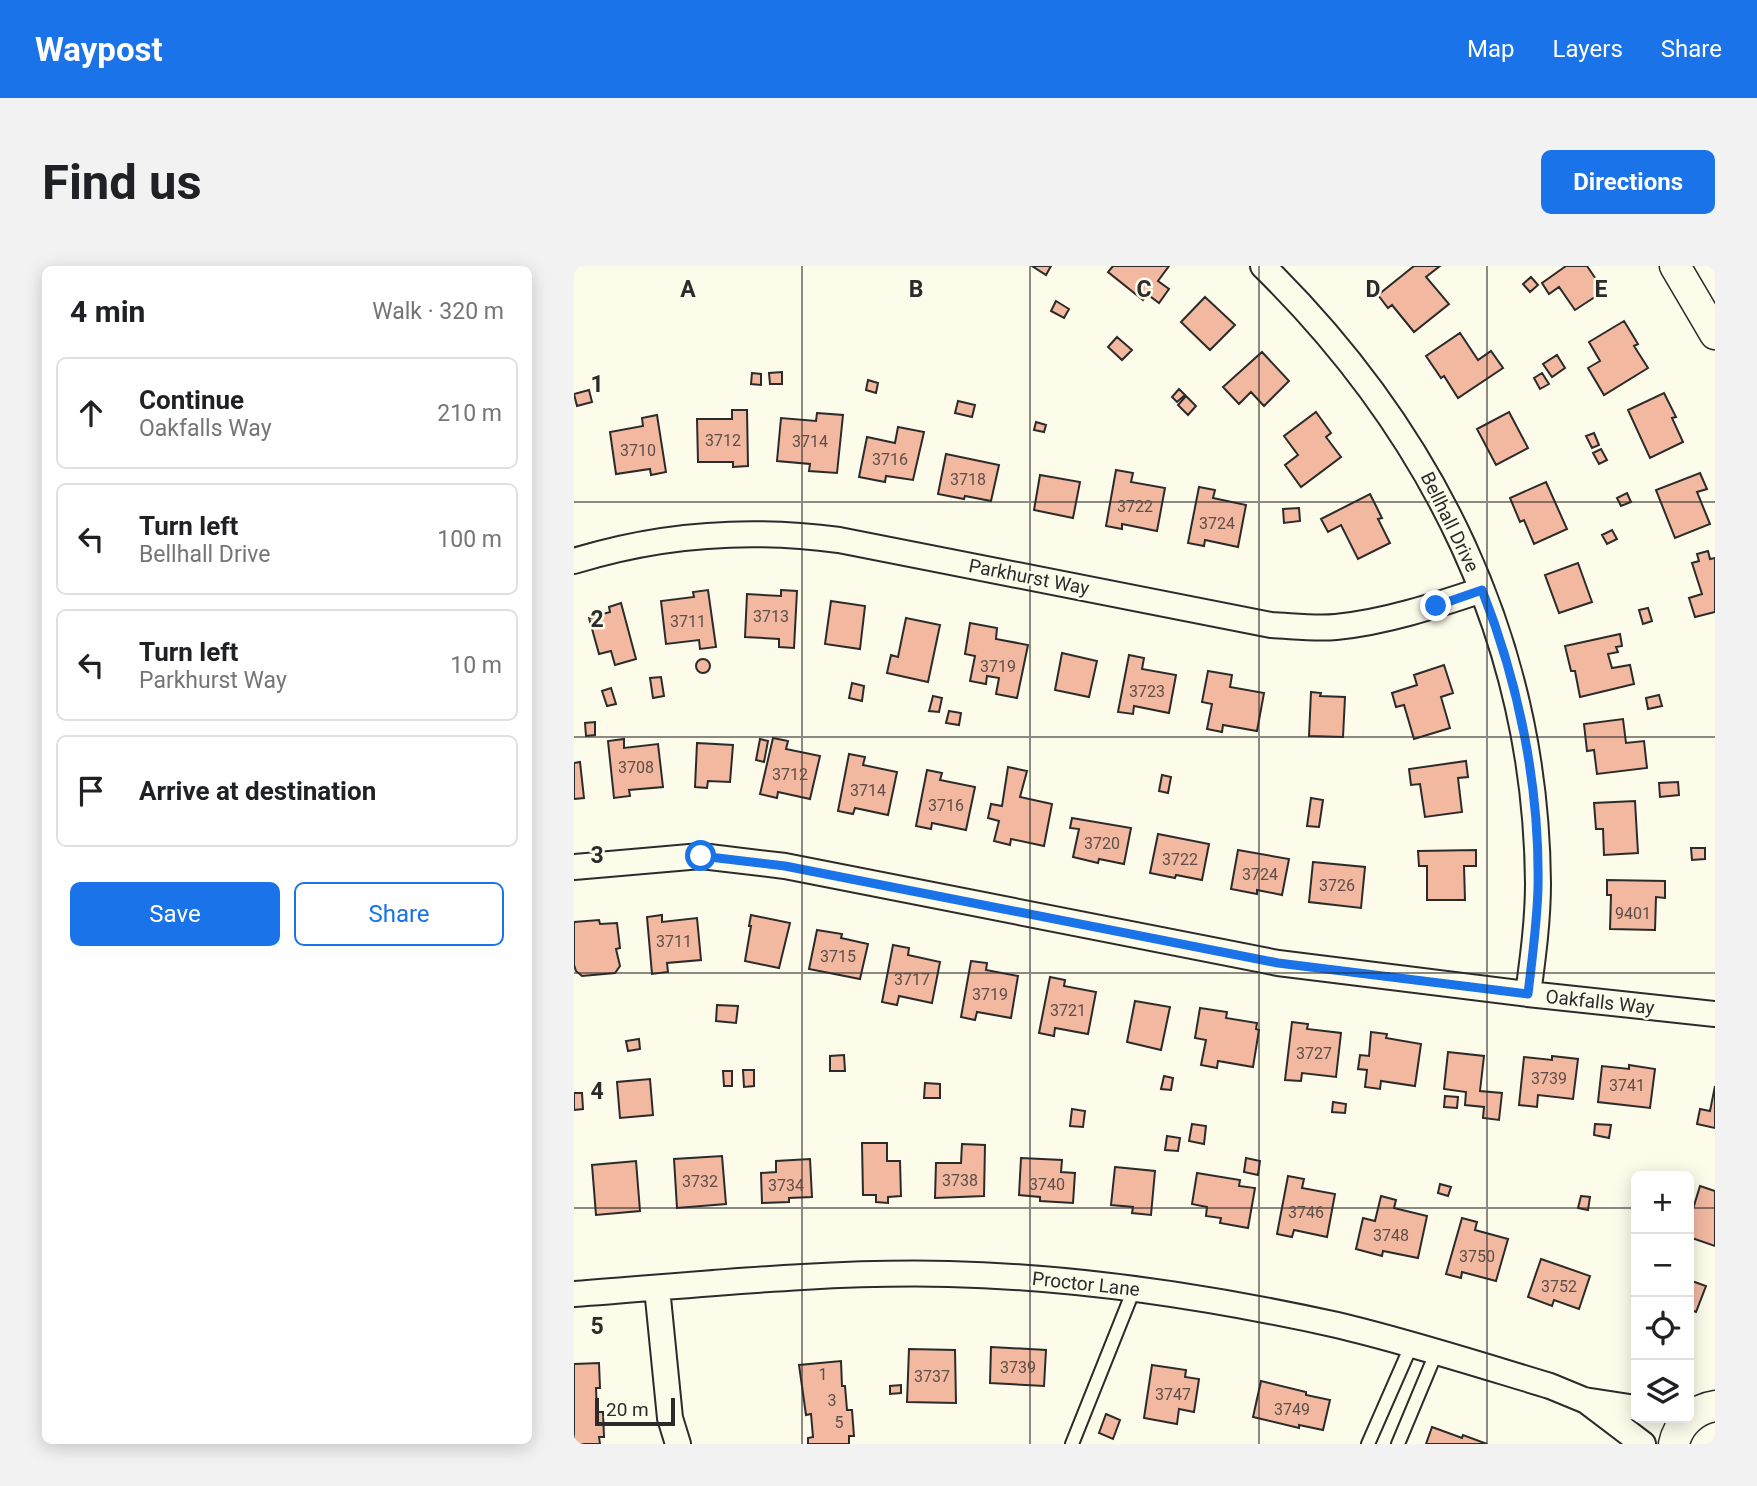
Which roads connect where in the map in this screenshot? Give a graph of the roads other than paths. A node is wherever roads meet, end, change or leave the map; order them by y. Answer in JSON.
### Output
{"nodes":[{"id":1,"x":1262,"y":266,"type":"edge"},
{"id":2,"x":1675,"y":266,"type":"edge"},
{"id":3,"x":1715,"y":334,"type":"edge"},
{"id":4,"x":574,"y":561,"type":"edge"},
{"id":5,"x":1482,"y":590,"type":"junction"},
{"id":6,"x":574,"y":867,"type":"edge"},
{"id":7,"x":1528,"y":994,"type":"junction"},
{"id":8,"x":1715,"y":1014,"type":"edge"},
{"id":9,"x":657,"y":1288,"type":"junction"},
{"id":10,"x":1134,"y":1289,"type":"junction"},
{"id":11,"x":574,"y":1294,"type":"edge"},
{"id":12,"x":1411,"y":1346,"type":"junction"},
{"id":13,"x":1436,"y":1353,"type":"junction"},
{"id":14,"x":1584,"y":1400,"type":"junction"},
{"id":15,"x":1631,"y":1407,"type":"edge"},
{"id":16,"x":1698,"y":1413,"type":"edge"},
{"id":17,"x":678,"y":1444,"type":"edge"},
{"id":18,"x":1072,"y":1444,"type":"edge"},
{"id":19,"x":1368,"y":1444,"type":"edge"},
{"id":20,"x":1398,"y":1444,"type":"edge"},
{"id":21,"x":1643,"y":1444,"type":"edge"},
{"id":22,"x":1674,"y":1444,"type":"edge"}],
"edges":[{"from":1,"to":5,"type":"street","name":"Bellhall Drive"},
{"from":2,"to":3,"type":"street"},
{"from":4,"to":5,"type":"street","name":"Parkhurst Way"},
{"from":5,"to":7,"type":"street","name":"Bellhall Drive"},
{"from":6,"to":7,"type":"street","name":"Oakfalls Way"},
{"from":7,"to":8,"type":"street","name":"Oakfalls Way"},
{"from":9,"to":10,"type":"street","name":"Proctor Lane"},
{"from":9,"to":11,"type":"street","name":"Proctor Lane"},
{"from":9,"to":17,"type":"street"},
{"from":10,"to":12,"type":"street","name":"Proctor Lane"},
{"from":10,"to":18,"type":"lane"},
{"from":12,"to":13,"type":"street","name":"Proctor Lane"},
{"from":12,"to":19,"type":"lane"},
{"from":13,"to":14,"type":"street","name":"Proctor Lane"},
{"from":13,"to":20,"type":"lane"},
{"from":14,"to":15,"type":"street","name":"Proctor Lane"},
{"from":14,"to":21,"type":"street","name":"Proctor Lane"},
{"from":16,"to":22,"type":"street"}]}
